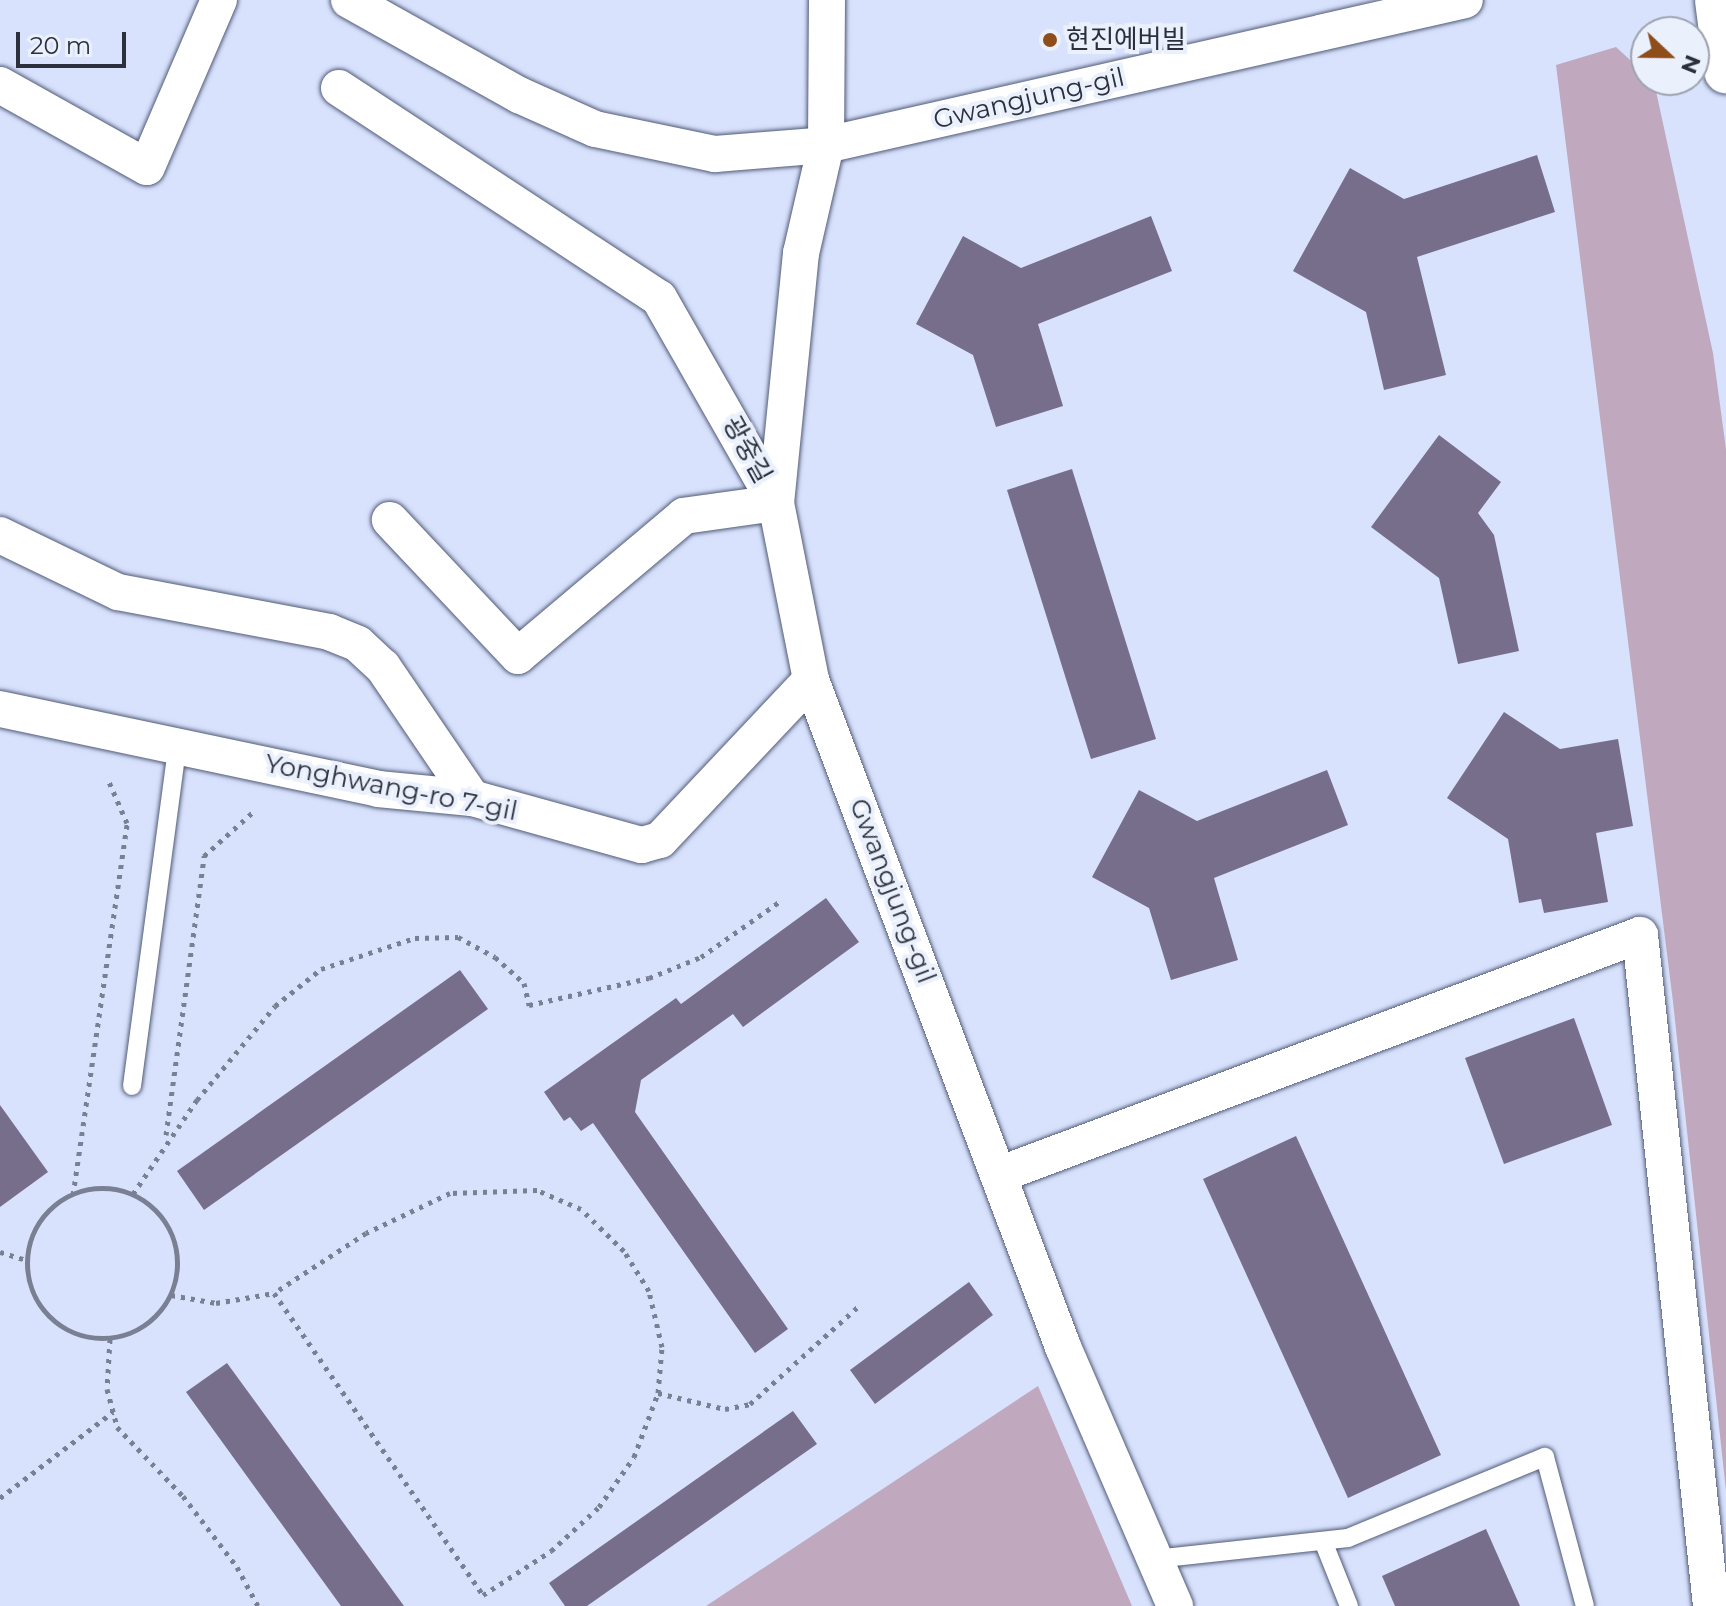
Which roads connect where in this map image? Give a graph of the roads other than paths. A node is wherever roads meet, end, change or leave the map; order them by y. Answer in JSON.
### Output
{"nodes":[{"id":1,"x":219,"y":0,"type":"edge"},
{"id":2,"x":349,"y":0,"type":"edge"},
{"id":3,"x":827,"y":0,"type":"edge"},
{"id":4,"x":1465,"y":0,"type":"edge"},
{"id":5,"x":1717,"y":0,"type":"edge"},
{"id":6,"x":1726,"y":71,"type":"edge"},
{"id":7,"x":0,"y":85,"type":"edge"},
{"id":8,"x":339,"y":88,"type":"dead end"},
{"id":9,"x":826,"y":145,"type":"junction"},
{"id":10,"x":776,"y":503,"type":"junction"},
{"id":11,"x":390,"y":520,"type":"dead end"},
{"id":12,"x":0,"y":535,"type":"edge"},
{"id":13,"x":811,"y":680,"type":"junction"},
{"id":14,"x":0,"y":709,"type":"edge"},
{"id":15,"x":177,"y":747,"type":"junction"},
{"id":16,"x":472,"y":798,"type":"junction"},
{"id":17,"x":132,"y":1086,"type":"dead end"},
{"id":18,"x":1001,"y":1174,"type":"junction"},
{"id":19,"x":1323,"y":1541,"type":"junction"},
{"id":20,"x":1155,"y":1559,"type":"junction"},
{"id":21,"x":1175,"y":1606,"type":"edge"},
{"id":22,"x":1349,"y":1606,"type":"edge"},
{"id":23,"x":1585,"y":1606,"type":"edge"},
{"id":24,"x":1711,"y":1606,"type":"edge"}],
"edges":[{"from":1,"to":7,"type":"street"},
{"from":2,"to":9,"type":"street","name":"Gwangjung-gil"},
{"from":3,"to":9,"type":"street"},
{"from":4,"to":9,"type":"street","name":"Gwangjung-gil"},
{"from":5,"to":6,"type":"street"},
{"from":8,"to":10,"type":"street","name":"광중길"},
{"from":9,"to":10,"type":"street","name":"Gwangjung-gil"},
{"from":10,"to":11,"type":"street","name":"광중길"},
{"from":10,"to":13,"type":"street","name":"Gwangjung-gil"},
{"from":12,"to":16,"type":"street"},
{"from":13,"to":16,"type":"street","name":"Yonghwang-ro 7-gil"},
{"from":13,"to":18,"type":"street","name":"Gwangjung-gil"},
{"from":14,"to":15,"type":"street","name":"Yonghwang-ro 7-gil"},
{"from":15,"to":16,"type":"street","name":"Yonghwang-ro 7-gil"},
{"from":15,"to":17,"type":"lane"},
{"from":18,"to":20,"type":"street","name":"Gwangjung-gil"},
{"from":18,"to":24,"type":"street"},
{"from":19,"to":20,"type":"lane"},
{"from":19,"to":22,"type":"lane"},
{"from":19,"to":23,"type":"lane"},
{"from":20,"to":21,"type":"street","name":"Gwangjung-gil"}]}
